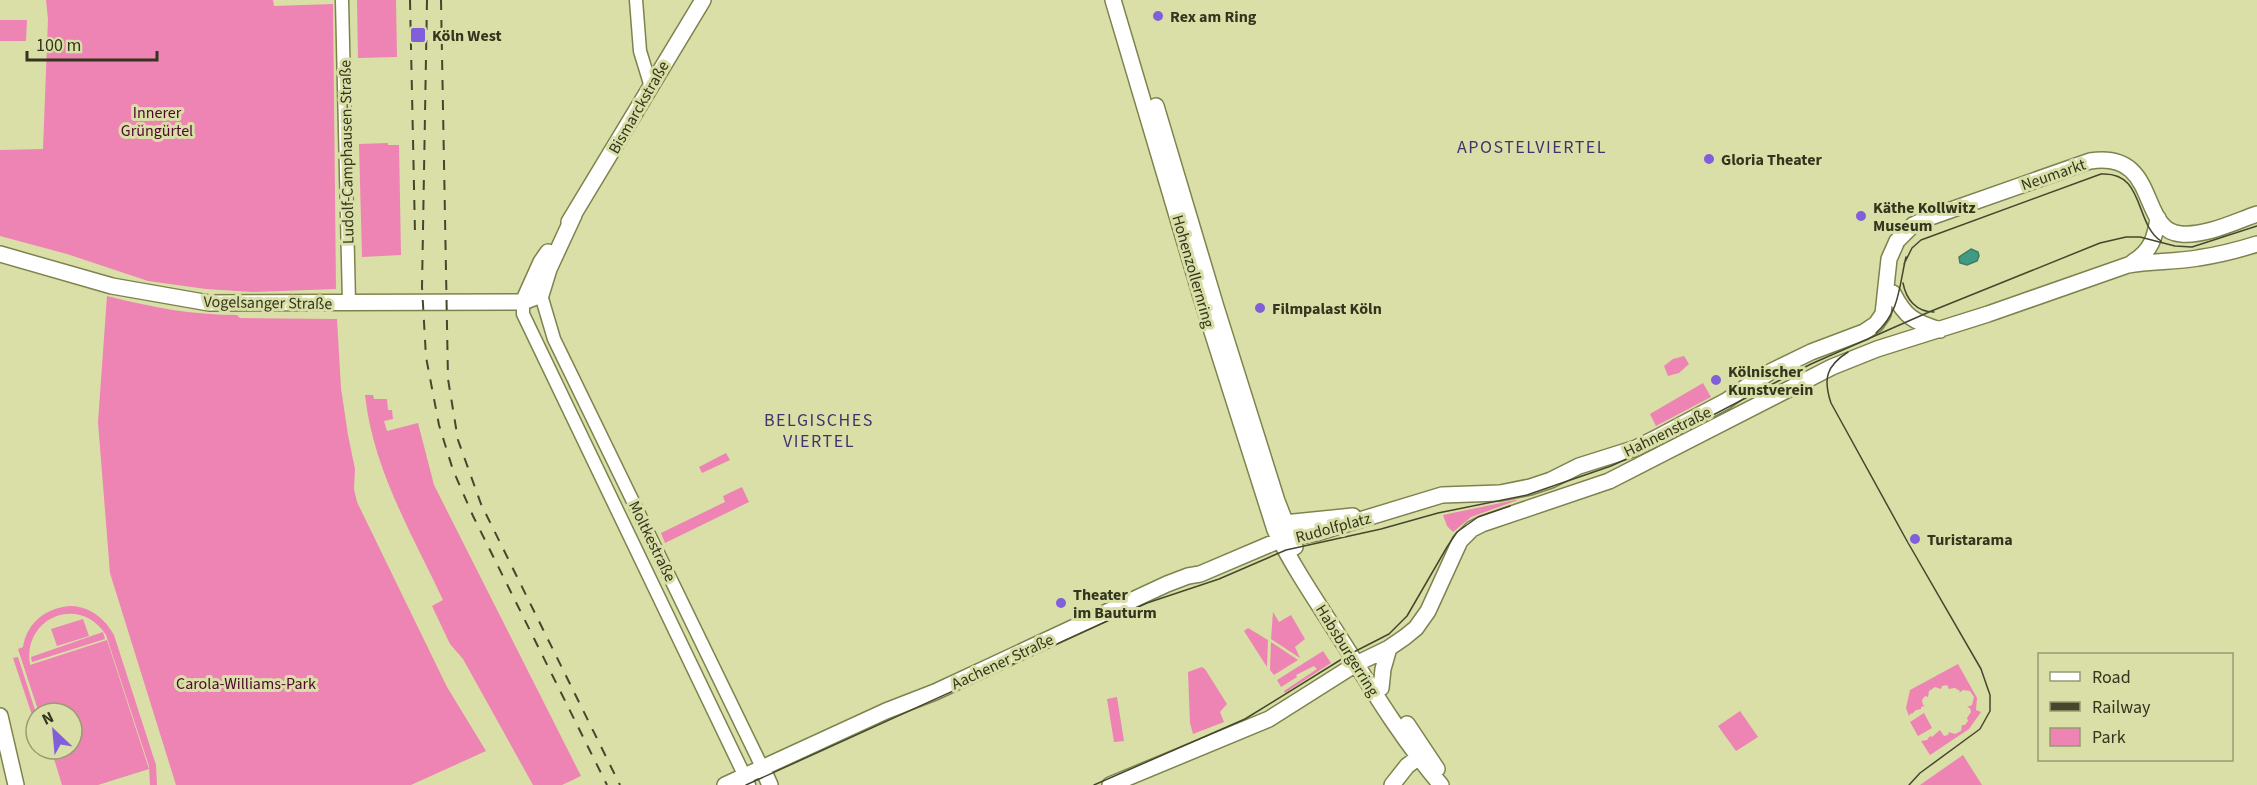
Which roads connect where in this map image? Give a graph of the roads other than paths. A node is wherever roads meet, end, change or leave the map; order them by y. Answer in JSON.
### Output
{"nodes":[{"id":1,"x":342,"y":0,"type":"edge"},
{"id":2,"x":636,"y":0,"type":"edge"},
{"id":3,"x":703,"y":0,"type":"edge"},
{"id":4,"x":1113,"y":0,"type":"edge"},
{"id":5,"x":1124,"y":0,"type":"edge"},
{"id":6,"x":651,"y":87,"type":"junction"},
{"id":7,"x":2257,"y":214,"type":"edge"},
{"id":8,"x":574,"y":215,"type":"junction"},
{"id":9,"x":2158,"y":218,"type":"junction"},
{"id":10,"x":2257,"y":244,"type":"edge"},
{"id":11,"x":1895,"y":246,"type":"junction"},
{"id":12,"x":0,"y":254,"type":"edge"},
{"id":13,"x":2128,"y":265,"type":"junction"},
{"id":14,"x":1893,"y":293,"type":"junction"},
{"id":15,"x":541,"y":296,"type":"junction"},
{"id":16,"x":523,"y":302,"type":"junction"},
{"id":17,"x":350,"y":303,"type":"junction"},
{"id":18,"x":1882,"y":317,"type":"joint"},
{"id":19,"x":1940,"y":330,"type":"junction"},
{"id":20,"x":1890,"y":344,"type":"junction"},
{"id":21,"x":1567,"y":472,"type":"junction"},
{"id":22,"x":1434,"y":497,"type":"joint"},
{"id":23,"x":1564,"y":497,"type":"junction"},
{"id":24,"x":1386,"y":513,"type":"junction"},
{"id":25,"x":1284,"y":523,"type":"junction"},
{"id":26,"x":1286,"y":539,"type":"junction"},
{"id":27,"x":1389,"y":648,"type":"junction"},
{"id":28,"x":1360,"y":662,"type":"junction"},
{"id":29,"x":1381,"y":688,"type":"junction"},
{"id":30,"x":0,"y":716,"type":"edge"},
{"id":31,"x":1422,"y":755,"type":"junction"},
{"id":32,"x":762,"y":767,"type":"junction"},
{"id":33,"x":746,"y":781,"type":"edge"},
{"id":34,"x":16,"y":785,"type":"edge"},
{"id":35,"x":725,"y":785,"type":"edge"},
{"id":36,"x":770,"y":785,"type":"edge"},
{"id":37,"x":1110,"y":785,"type":"edge"},
{"id":38,"x":1392,"y":785,"type":"edge"},
{"id":39,"x":1441,"y":785,"type":"edge"},
{"id":40,"x":1451,"y":785,"type":"edge"}],
"edges":[{"from":1,"to":17,"type":"street","name":"Ludolf-Camphausen-Straße"},
{"from":2,"to":6,"type":"street"},
{"from":3,"to":6,"type":"main road","name":"Bismarckstraße"},
{"from":4,"to":26,"type":"main road","name":"Hohenzollernring"},
{"from":5,"to":25,"type":"main road","name":"Hohenzollernring"},
{"from":6,"to":8,"type":"main road","name":"Bismarckstraße"},
{"from":7,"to":9,"type":"main road","name":"Neumarkt"},
{"from":8,"to":15,"type":"main road","name":"Bismarckstraße"},
{"from":8,"to":16,"type":"main road","name":"Bismarckstraße"},
{"from":9,"to":11,"type":"main road","name":"Neumarkt"},
{"from":9,"to":13,"type":"main road"},
{"from":10,"to":13,"type":"main road"},
{"from":11,"to":14,"type":"main road"},
{"from":11,"to":18,"type":"main road","name":"Neumarkt"},
{"from":12,"to":17,"type":"main road","name":"Vogelsanger Straße"},
{"from":13,"to":19,"type":"main road"},
{"from":14,"to":19,"type":"main road"},
{"from":14,"to":20,"type":"main road"},
{"from":15,"to":16,"type":"main road","name":"Vogelsanger Straße"},
{"from":15,"to":32,"type":"street","name":"Moltkestraße"},
{"from":16,"to":17,"type":"main road","name":"Vogelsanger Straße"},
{"from":16,"to":33,"type":"street","name":"Moltkestraße"},
{"from":18,"to":21,"type":"main road","name":"Hahnenstraße"},
{"from":19,"to":20,"type":"main road"},
{"from":20,"to":23,"type":"main road","name":"Hahnenstraße"},
{"from":21,"to":22,"type":"main road","name":"Hahnenstraße"},
{"from":21,"to":23,"type":"main road"},
{"from":22,"to":24,"type":"main road","name":"Rudolfplatz"},
{"from":23,"to":27,"type":"main road","name":"Hahnenstraße"},
{"from":24,"to":25,"type":"main road","name":"Rudolfplatz"},
{"from":24,"to":26,"type":"main road","name":"Rudolfplatz"},
{"from":25,"to":26,"type":"main road","name":"Hohenzollernring"},
{"from":26,"to":28,"type":"main road","name":"Habsburgerring"},
{"from":26,"to":32,"type":"main road","name":"Aachener Straße"},
{"from":27,"to":28,"type":"main road"},
{"from":27,"to":29,"type":"main road"},
{"from":28,"to":29,"type":"main road","name":"Habsburgerring"},
{"from":28,"to":31,"type":"main road","name":"Habsburgerring"},
{"from":28,"to":37,"type":"main road"},
{"from":29,"to":31,"type":"main road","name":"Habsburgerring"},
{"from":30,"to":34,"type":"main road"},
{"from":31,"to":38,"type":"main road"},
{"from":31,"to":39,"type":"main road"},
{"from":31,"to":40,"type":"main road"},
{"from":32,"to":33,"type":"main road","name":"Aachener Straße"},
{"from":32,"to":36,"type":"main road","name":"Moltkestraße"},
{"from":33,"to":35,"type":"main road","name":"Aachener Straße"}]}
